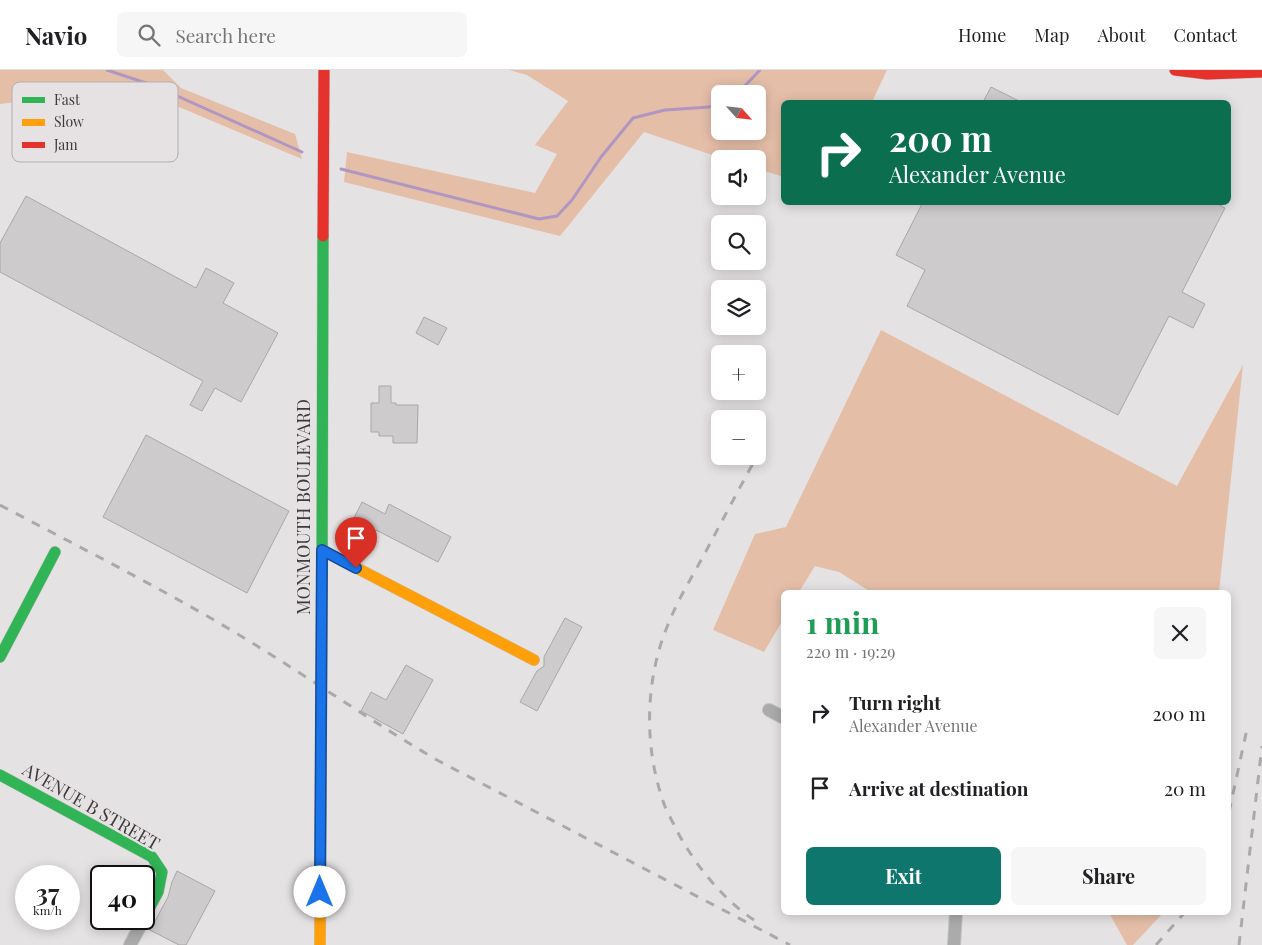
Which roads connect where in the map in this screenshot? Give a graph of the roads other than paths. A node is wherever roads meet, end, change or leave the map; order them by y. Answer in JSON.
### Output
{"nodes":[{"id":1,"x":324,"y":70,"type":"edge"},
{"id":2,"x":1174,"y":70,"type":"edge"},
{"id":3,"x":1262,"y":72,"type":"edge"},
{"id":4,"x":322,"y":550,"type":"junction"},
{"id":5,"x":55,"y":552,"type":"dead end"},
{"id":6,"x":0,"y":657,"type":"edge"},
{"id":7,"x":534,"y":660,"type":"dead end"},
{"id":8,"x":769,"y":710,"type":"dead end"},
{"id":9,"x":781,"y":716,"type":"edge"},
{"id":10,"x":0,"y":775,"type":"edge"},
{"id":11,"x":155,"y":898,"type":"edge"},
{"id":12,"x":956,"y":915,"type":"edge"},
{"id":13,"x":138,"y":930,"type":"edge"},
{"id":14,"x":130,"y":945,"type":"edge"},
{"id":15,"x":320,"y":945,"type":"edge"},
{"id":16,"x":954,"y":945,"type":"edge"}],
"edges":[{"from":1,"to":4,"type":"street","name":"MONMOUTH BOULEVARD"},
{"from":2,"to":3,"type":"street"},
{"from":4,"to":7,"type":"street"},
{"from":4,"to":15,"type":"street","name":"MONMOUTH BOULEVARD"},
{"from":5,"to":6,"type":"street"},
{"from":8,"to":9,"type":"street"},
{"from":10,"to":11,"type":"street","name":"AVENUE B STREET"},
{"from":12,"to":16,"type":"street"},
{"from":13,"to":14,"type":"street"}]}
